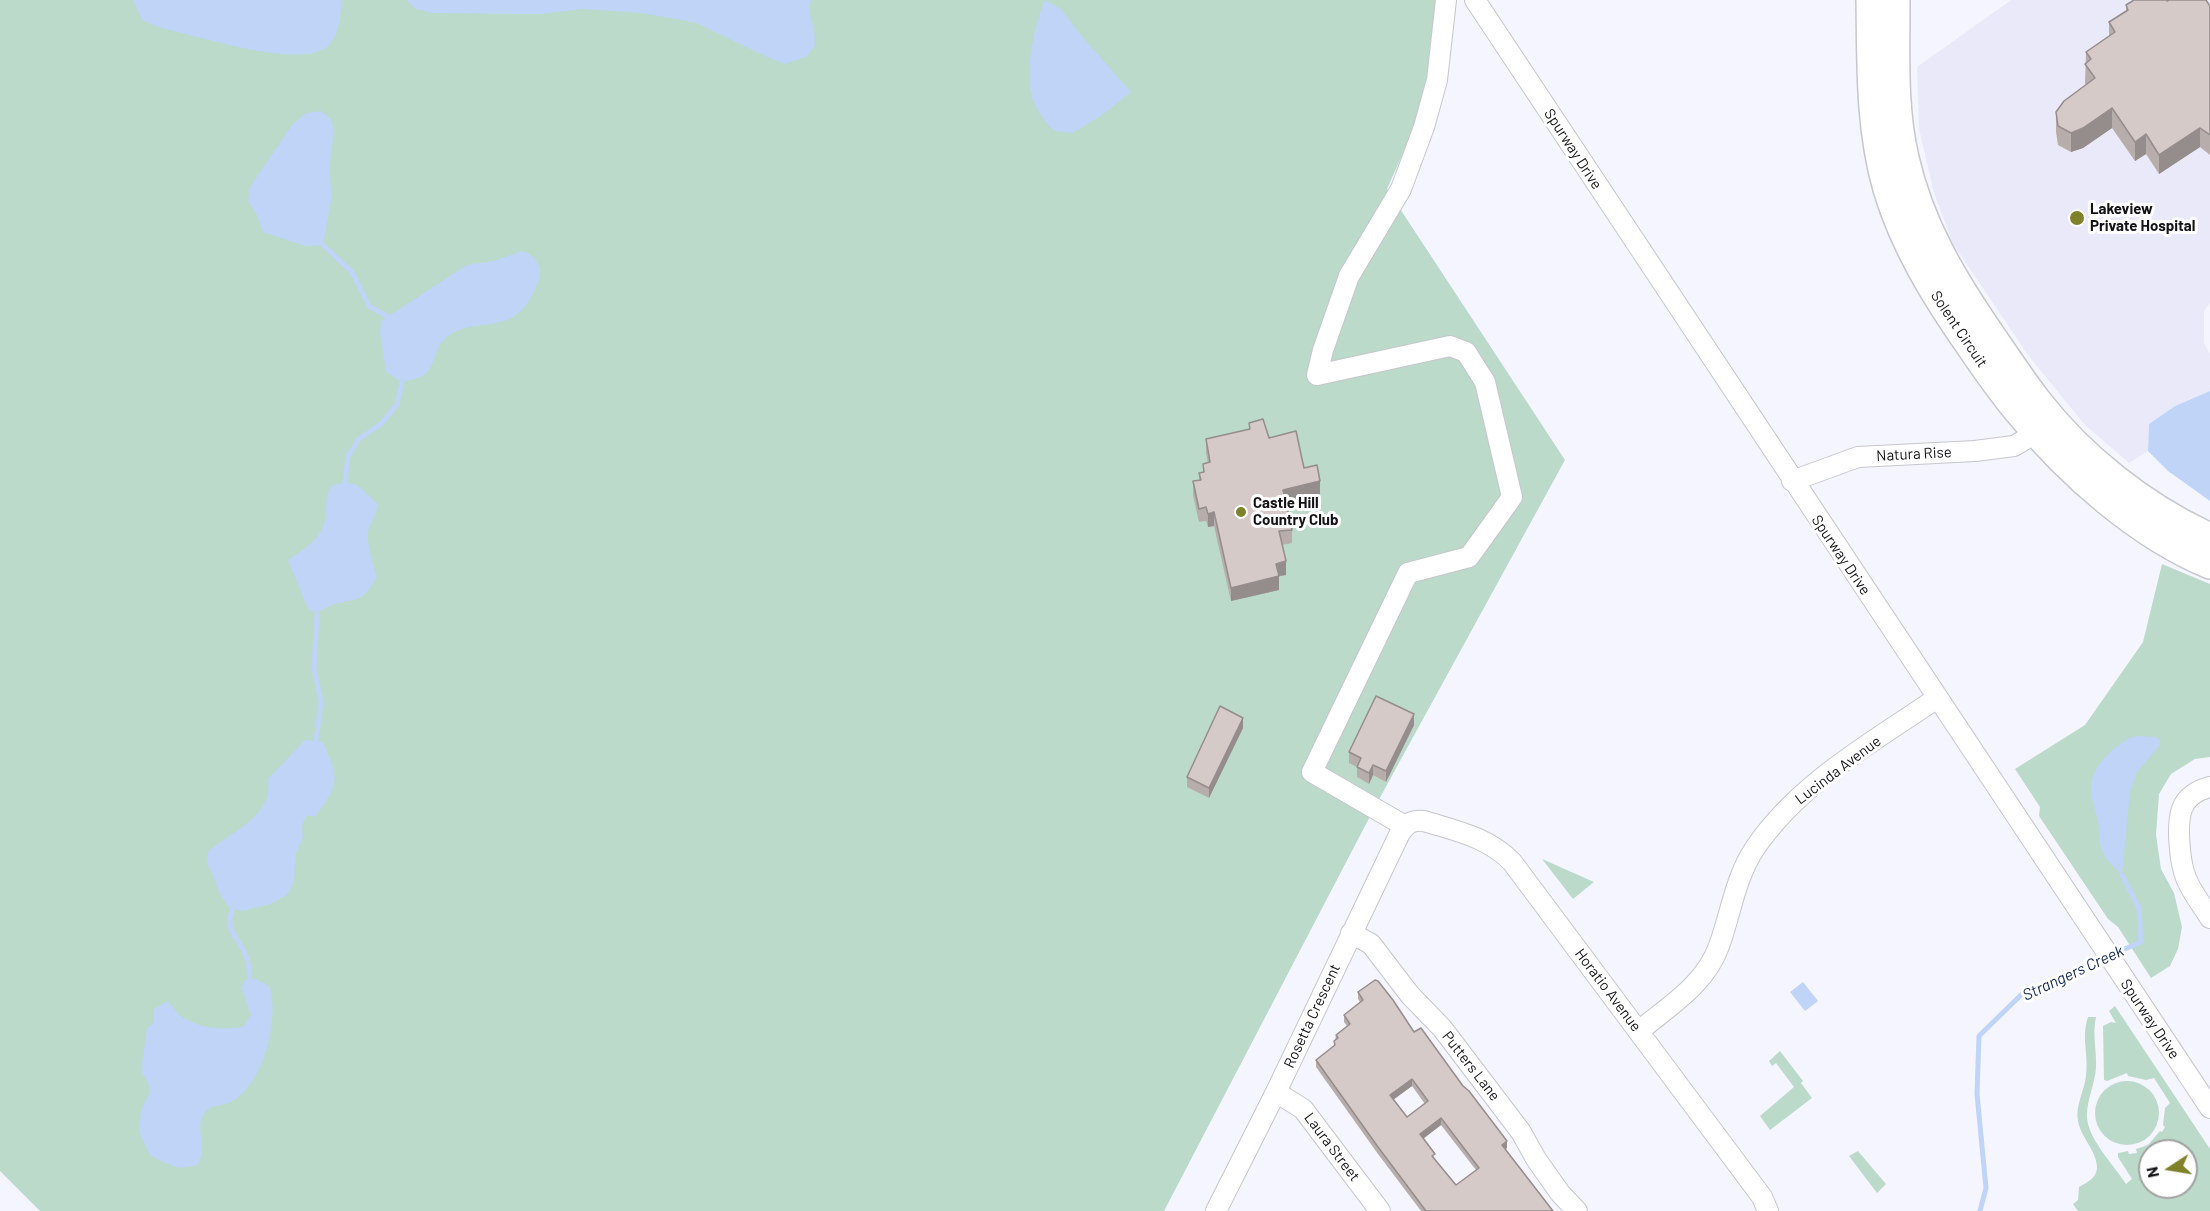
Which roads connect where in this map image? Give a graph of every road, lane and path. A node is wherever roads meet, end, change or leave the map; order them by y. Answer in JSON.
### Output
{"nodes":[{"id":1,"x":1446,"y":0,"type":"edge"},
{"id":2,"x":1474,"y":0,"type":"edge"},
{"id":3,"x":1870,"y":0,"type":"edge"},
{"id":4,"x":1896,"y":0,"type":"edge"},
{"id":5,"x":2036,"y":433,"type":"junction"},
{"id":6,"x":1792,"y":481,"type":"junction"},
{"id":7,"x":2210,"y":537,"type":"edge"},
{"id":8,"x":2210,"y":566,"type":"edge"},
{"id":9,"x":1937,"y":698,"type":"junction"},
{"id":10,"x":2210,"y":787,"type":"edge"},
{"id":11,"x":1407,"y":824,"type":"junction"},
{"id":12,"x":2210,"y":918,"type":"edge"},
{"id":13,"x":1351,"y":933,"type":"junction"},
{"id":14,"x":1639,"y":1030,"type":"junction"},
{"id":15,"x":1276,"y":1092,"type":"junction"},
{"id":16,"x":2210,"y":1108,"type":"edge"},
{"id":17,"x":1216,"y":1211,"type":"edge"},
{"id":18,"x":1380,"y":1211,"type":"edge"},
{"id":19,"x":1577,"y":1211,"type":"edge"},
{"id":20,"x":1768,"y":1211,"type":"edge"}],
"edges":[{"from":1,"to":11,"type":"street"},
{"from":2,"to":6,"type":"street","name":"Spurway Drive"},
{"from":3,"to":5,"type":"street","name":"Solent Circuit"},
{"from":4,"to":7,"type":"street","name":"Solent Circuit"},
{"from":5,"to":6,"type":"street","name":"Natura Rise"},
{"from":5,"to":8,"type":"street","name":"Solent Circuit"},
{"from":6,"to":9,"type":"street","name":"Spurway Drive"},
{"from":9,"to":14,"type":"street","name":"Lucinda Avenue"},
{"from":9,"to":16,"type":"street","name":"Spurway Drive"},
{"from":10,"to":12,"type":"street"},
{"from":11,"to":13,"type":"street","name":"Rosetta Crescent"},
{"from":11,"to":14,"type":"street","name":"Horatio Avenue"},
{"from":13,"to":15,"type":"street","name":"Rosetta Crescent"},
{"from":13,"to":19,"type":"street","name":"Putters Lane"},
{"from":14,"to":20,"type":"street","name":"Horatio Avenue"},
{"from":15,"to":17,"type":"street","name":"Rosetta Crescent"},
{"from":15,"to":18,"type":"street","name":"Laura Street"}]}
